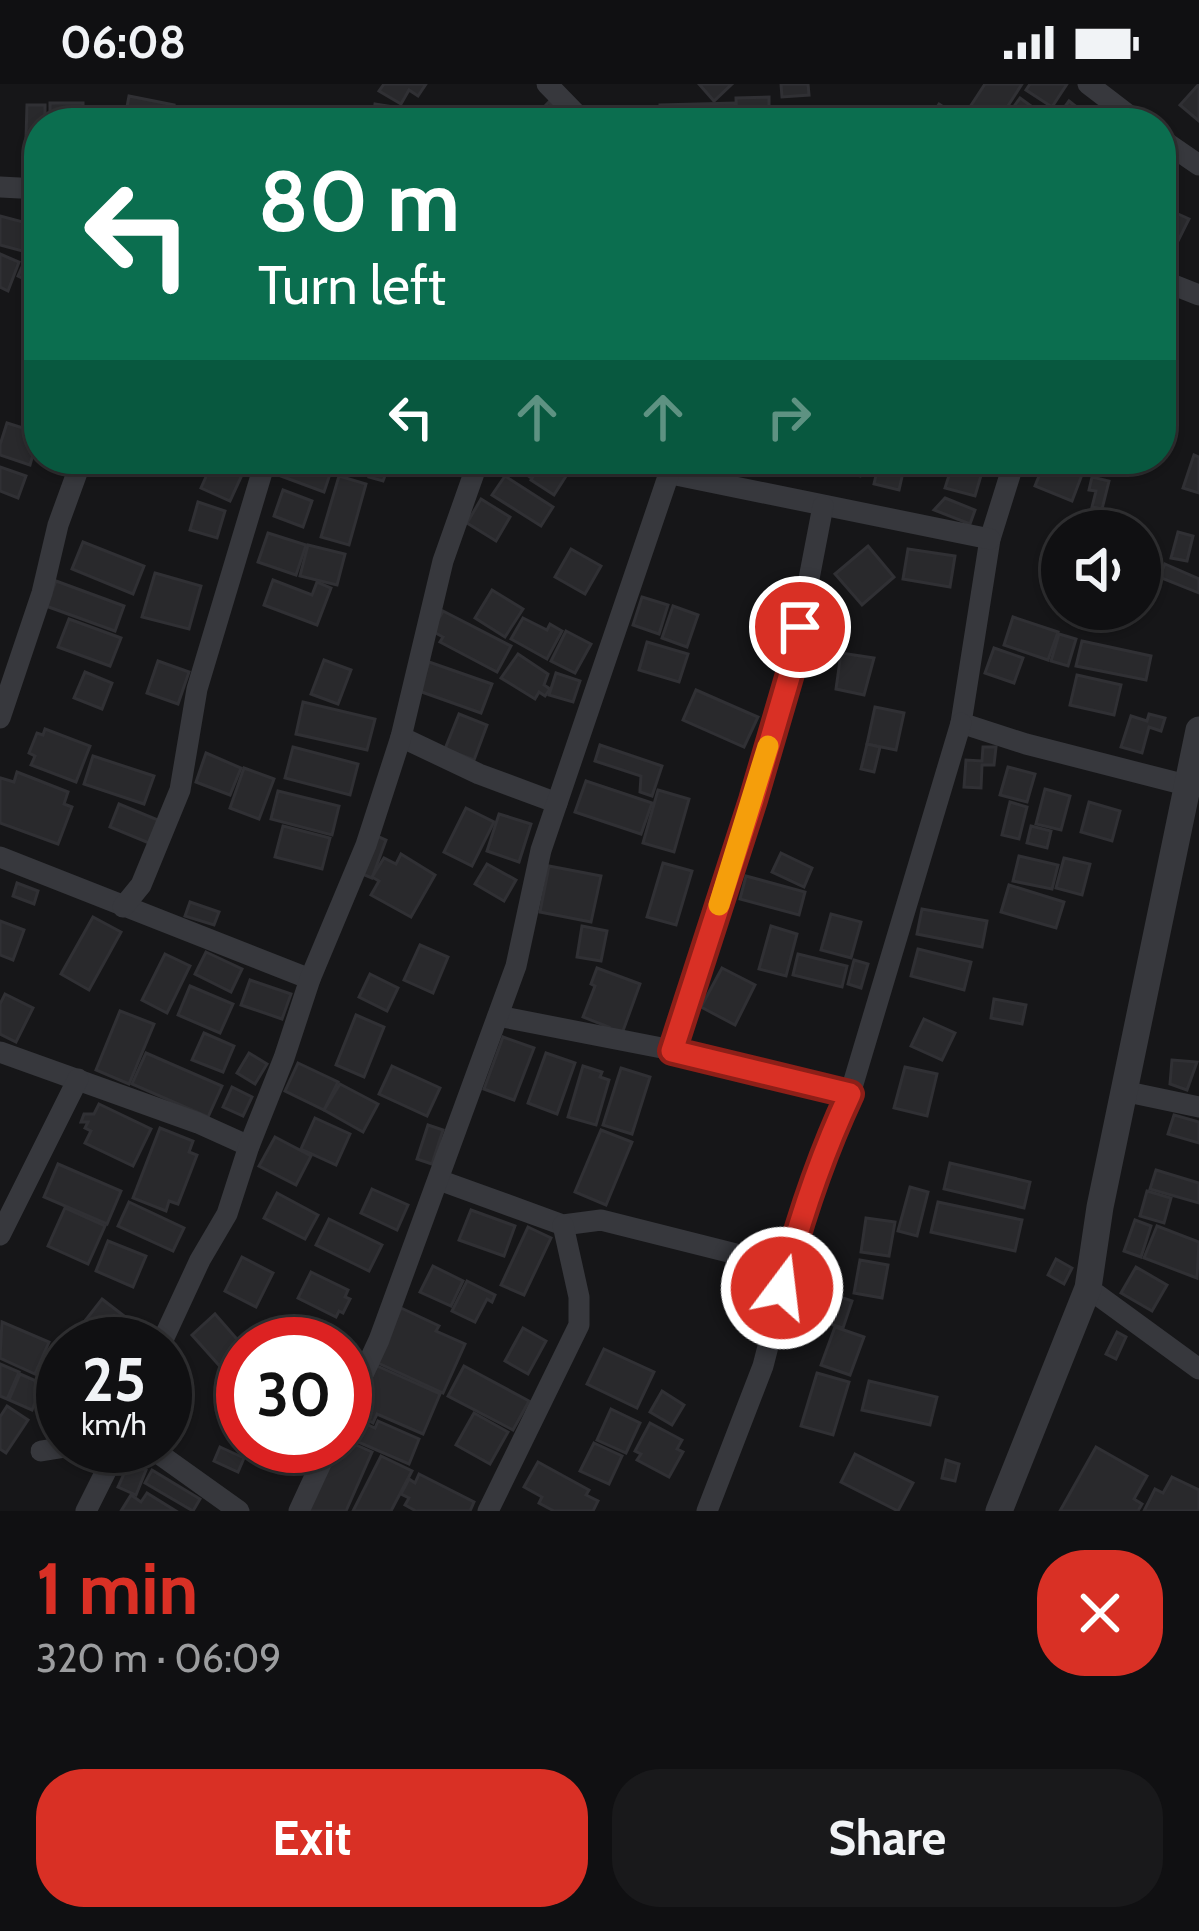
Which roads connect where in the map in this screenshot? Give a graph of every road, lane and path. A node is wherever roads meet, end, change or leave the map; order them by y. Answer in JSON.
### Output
{"nodes":[{"id":1,"x":547,"y":84,"type":"edge"},
{"id":2,"x":1088,"y":84,"type":"edge"},
{"id":3,"x":570,"y":108,"type":"edge"},
{"id":4,"x":1119,"y":108,"type":"edge"},
{"id":5,"x":77,"y":474,"type":"edge"},
{"id":6,"x":261,"y":474,"type":"edge"},
{"id":7,"x":474,"y":474,"type":"edge"},
{"id":8,"x":669,"y":474,"type":"edge"},
{"id":9,"x":702,"y":474,"type":"edge"},
{"id":10,"x":1010,"y":474,"type":"edge"},
{"id":11,"x":823,"y":506,"type":"junction"},
{"id":12,"x":990,"y":538,"type":"junction"},
{"id":13,"x":0,"y":718,"type":"edge"},
{"id":14,"x":961,"y":723,"type":"junction"},
{"id":15,"x":1199,"y":730,"type":"edge"},
{"id":16,"x":401,"y":737,"type":"junction"},
{"id":17,"x":1186,"y":785,"type":"junction"},
{"id":18,"x":557,"y":803,"type":"junction"},
{"id":19,"x":0,"y":857,"type":"edge"},
{"id":20,"x":123,"y":907,"type":"junction"},
{"id":21,"x":310,"y":979,"type":"junction"},
{"id":22,"x":498,"y":1016,"type":"junction"},
{"id":23,"x":672,"y":1051,"type":"junction"},
{"id":24,"x":0,"y":1052,"type":"edge"},
{"id":25,"x":77,"y":1078,"type":"junction"},
{"id":26,"x":1124,"y":1091,"type":"junction"},
{"id":27,"x":850,"y":1094,"type":"junction"},
{"id":28,"x":1199,"y":1107,"type":"edge"},
{"id":29,"x":249,"y":1146,"type":"junction"},
{"id":30,"x":439,"y":1180,"type":"junction"},
{"id":31,"x":562,"y":1225,"type":"junction"},
{"id":32,"x":0,"y":1235,"type":"edge"},
{"id":33,"x":788,"y":1267,"type":"junction"},
{"id":34,"x":1088,"y":1288,"type":"junction"},
{"id":35,"x":174,"y":1317,"type":"edge"},
{"id":36,"x":372,"y":1355,"type":"edge"},
{"id":37,"x":1199,"y":1369,"type":"edge"},
{"id":38,"x":104,"y":1473,"type":"edge"},
{"id":39,"x":184,"y":1473,"type":"edge"},
{"id":40,"x":317,"y":1473,"type":"edge"},
{"id":41,"x":86,"y":1511,"type":"edge"},
{"id":42,"x":238,"y":1511,"type":"edge"},
{"id":43,"x":299,"y":1511,"type":"edge"},
{"id":44,"x":488,"y":1511,"type":"edge"},
{"id":45,"x":707,"y":1511,"type":"edge"},
{"id":46,"x":999,"y":1511,"type":"edge"}],
"edges":[{"from":1,"to":3,"type":"street"},
{"from":2,"to":4,"type":"street"},
{"from":5,"to":13,"type":"street"},
{"from":6,"to":20,"type":"street"},
{"from":7,"to":16,"type":"street"},
{"from":8,"to":18,"type":"street"},
{"from":9,"to":11,"type":"street"},
{"from":10,"to":12,"type":"street"},
{"from":11,"to":12,"type":"street"},
{"from":11,"to":23,"type":"street"},
{"from":12,"to":14,"type":"street"},
{"from":14,"to":17,"type":"street"},
{"from":14,"to":27,"type":"street"},
{"from":15,"to":17,"type":"street"},
{"from":16,"to":18,"type":"street"},
{"from":16,"to":21,"type":"street"},
{"from":17,"to":26,"type":"street"},
{"from":18,"to":22,"type":"street"},
{"from":19,"to":20,"type":"street"},
{"from":20,"to":21,"type":"street"},
{"from":21,"to":29,"type":"street"},
{"from":22,"to":23,"type":"street"},
{"from":22,"to":30,"type":"street"},
{"from":23,"to":27,"type":"street"},
{"from":24,"to":25,"type":"street"},
{"from":25,"to":29,"type":"street"},
{"from":25,"to":32,"type":"street"},
{"from":26,"to":28,"type":"street"},
{"from":26,"to":34,"type":"street"},
{"from":27,"to":33,"type":"street"},
{"from":29,"to":35,"type":"street"},
{"from":30,"to":31,"type":"street"},
{"from":30,"to":36,"type":"street"},
{"from":31,"to":33,"type":"street"},
{"from":31,"to":44,"type":"street"},
{"from":33,"to":45,"type":"street"},
{"from":34,"to":37,"type":"street"},
{"from":34,"to":46,"type":"street"},
{"from":38,"to":41,"type":"street"},
{"from":39,"to":42,"type":"street"},
{"from":40,"to":43,"type":"street"}]}
